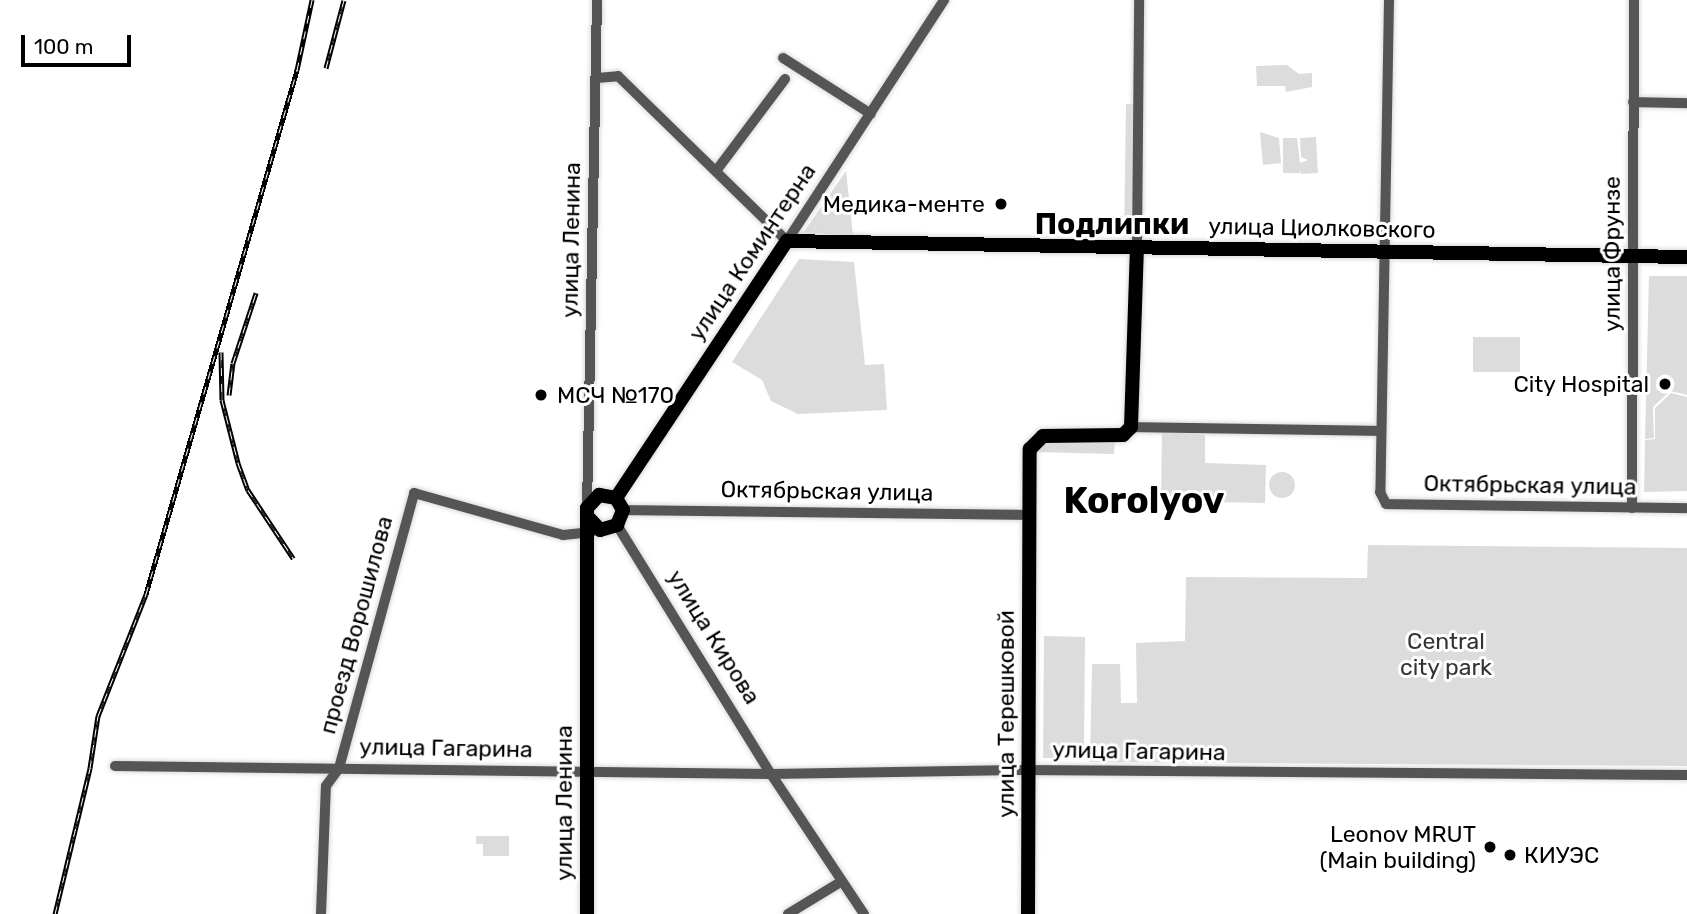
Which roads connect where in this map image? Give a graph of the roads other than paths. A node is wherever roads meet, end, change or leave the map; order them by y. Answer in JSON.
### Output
{"nodes":[{"id":1,"x":597,"y":0,"type":"edge"},
{"id":2,"x":944,"y":0,"type":"edge"},
{"id":3,"x":1139,"y":0,"type":"edge"},
{"id":4,"x":1389,"y":0,"type":"edge"},
{"id":5,"x":1634,"y":0,"type":"edge"},
{"id":6,"x":783,"y":58,"type":"dead end"},
{"id":7,"x":597,"y":78,"type":"junction"},
{"id":8,"x":785,"y":79,"type":"dead end"},
{"id":9,"x":1633,"y":102,"type":"junction"},
{"id":10,"x":1687,"y":103,"type":"edge"},
{"id":11,"x":871,"y":114,"type":"junction"},
{"id":12,"x":716,"y":171,"type":"junction"},
{"id":13,"x":787,"y":241,"type":"junction"},
{"id":14,"x":1137,"y":247,"type":"junction"},
{"id":15,"x":1385,"y":252,"type":"junction"},
{"id":16,"x":1633,"y":256,"type":"junction"},
{"id":17,"x":1687,"y":257,"type":"edge"},
{"id":18,"x":1127,"y":430,"type":"junction"},
{"id":19,"x":1381,"y":431,"type":"junction"},
{"id":20,"x":588,"y":482,"type":"junction"},
{"id":21,"x":599,"y":495,"type":"junction"},
{"id":22,"x":620,"y":504,"type":"junction"},
{"id":23,"x":1632,"y":508,"type":"junction"},
{"id":24,"x":1687,"y":508,"type":"edge"},
{"id":25,"x":587,"y":512,"type":"junction"},
{"id":26,"x":1030,"y":515,"type":"junction"},
{"id":27,"x":617,"y":525,"type":"junction"},
{"id":28,"x":594,"y":532,"type":"junction"},
{"id":29,"x":115,"y":766,"type":"dead end"},
{"id":30,"x":339,"y":768,"type":"junction"},
{"id":31,"x":1028,"y":771,"type":"junction"},
{"id":32,"x":585,"y":772,"type":"junction"},
{"id":33,"x":771,"y":774,"type":"junction"},
{"id":34,"x":1687,"y":775,"type":"edge"},
{"id":35,"x":842,"y":881,"type":"junction"},
{"id":36,"x":321,"y":914,"type":"edge"},
{"id":37,"x":587,"y":914,"type":"edge"},
{"id":38,"x":788,"y":914,"type":"edge"},
{"id":39,"x":864,"y":914,"type":"edge"},
{"id":40,"x":1028,"y":914,"type":"edge"}],
"edges":[{"from":1,"to":7,"type":"street","name":"улица Ленина"},
{"from":2,"to":11,"type":"street","name":"улица Коминтерна"},
{"from":3,"to":14,"type":"street"},
{"from":4,"to":15,"type":"street"},
{"from":5,"to":9,"type":"street","name":"улица Фрунзе"},
{"from":6,"to":11,"type":"street"},
{"from":7,"to":12,"type":"street"},
{"from":7,"to":20,"type":"street","name":"улица Ленина"},
{"from":8,"to":12,"type":"street"},
{"from":9,"to":10,"type":"street"},
{"from":9,"to":16,"type":"street","name":"улица Фрунзе"},
{"from":11,"to":13,"type":"street","name":"улица Коминтерна"},
{"from":12,"to":13,"type":"street"},
{"from":13,"to":14,"type":"main road","name":"улица Циолковского"},
{"from":13,"to":22,"type":"main road","name":"улица Коминтерна"},
{"from":14,"to":15,"type":"main road","name":"улица Циолковского"},
{"from":14,"to":18,"type":"main road"},
{"from":15,"to":16,"type":"main road","name":"улица Циолковского"},
{"from":15,"to":19,"type":"street"},
{"from":16,"to":17,"type":"main road","name":"улица Циолковского"},
{"from":16,"to":23,"type":"street","name":"улица Фрунзе"},
{"from":18,"to":19,"type":"street"},
{"from":18,"to":26,"type":"main road","name":"улица Терешковой"},
{"from":19,"to":23,"type":"street","name":"Октябрьская улица"},
{"from":20,"to":21,"type":"street"},
{"from":20,"to":25,"type":"street","name":"улица Ленина"},
{"from":21,"to":22,"type":"main road"},
{"from":21,"to":25,"type":"main road"},
{"from":22,"to":26,"type":"street","name":"Октябрьская улица"},
{"from":22,"to":27,"type":"main road"},
{"from":23,"to":24,"type":"street","name":"Октябрьская улица"},
{"from":25,"to":28,"type":"main road","name":"улица Ленина"},
{"from":26,"to":31,"type":"main road","name":"улица Терешковой"},
{"from":27,"to":28,"type":"main road"},
{"from":27,"to":33,"type":"street","name":"улица Кирова"},
{"from":28,"to":30,"type":"street","name":"проезд Ворошилова"},
{"from":28,"to":32,"type":"main road","name":"улица Ленина"},
{"from":29,"to":30,"type":"street","name":"улица Гагарина"},
{"from":30,"to":32,"type":"street","name":"улица Гагарина"},
{"from":30,"to":36,"type":"street","name":"проезд Ворошилова"},
{"from":31,"to":33,"type":"street","name":"улица Гагарина"},
{"from":31,"to":34,"type":"street","name":"улица Гагарина"},
{"from":31,"to":40,"type":"main road","name":"улица Терешковой"},
{"from":32,"to":33,"type":"street","name":"улица Гагарина"},
{"from":32,"to":37,"type":"main road","name":"улица Ленина"},
{"from":33,"to":35,"type":"street","name":"улица Кирова"},
{"from":35,"to":38,"type":"street"},
{"from":35,"to":39,"type":"street","name":"улица Кирова"}]}
